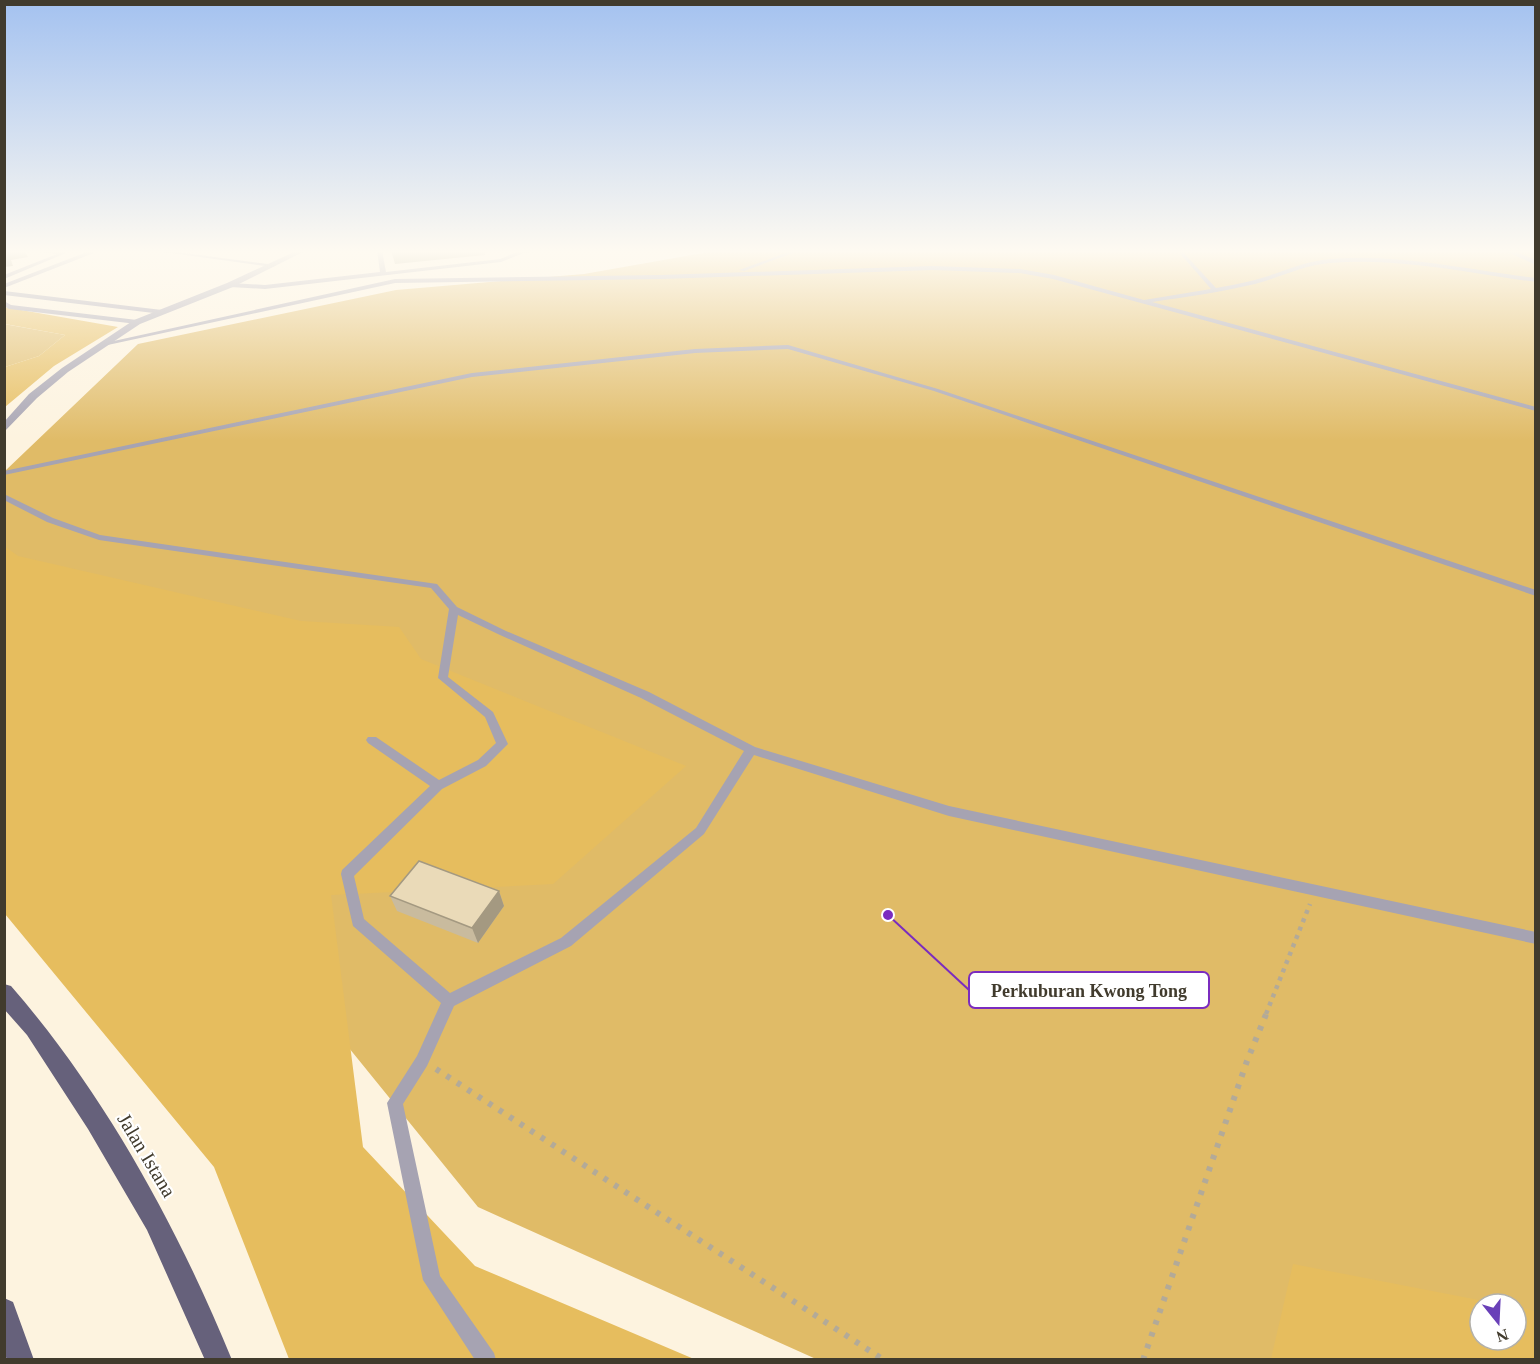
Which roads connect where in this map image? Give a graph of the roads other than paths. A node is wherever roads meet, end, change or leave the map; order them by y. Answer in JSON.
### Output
{"nodes":[{"id":1,"x":66,"y":314,"type":"edge"},
{"id":2,"x":158,"y":314,"type":"edge"},
{"id":3,"x":246,"y":314,"type":"edge"},
{"id":4,"x":1188,"y":314,"type":"edge"},
{"id":5,"x":137,"y":322,"type":"junction"},
{"id":6,"x":103,"y":345,"type":"junction"},
{"id":7,"x":1536,"y":409,"type":"edge"},
{"id":8,"x":4,"y":429,"type":"edge"},
{"id":9,"x":4,"y":473,"type":"edge"},
{"id":10,"x":4,"y":496,"type":"edge"},
{"id":11,"x":1536,"y":593,"type":"edge"},
{"id":12,"x":454,"y":609,"type":"junction"},
{"id":13,"x":372,"y":740,"type":"dead end"},
{"id":14,"x":751,"y":750,"type":"junction"},
{"id":15,"x":438,"y":786,"type":"junction"},
{"id":16,"x":1536,"y":938,"type":"edge"},
{"id":17,"x":4,"y":993,"type":"edge"},
{"id":18,"x":448,"y":1001,"type":"junction"},
{"id":19,"x":4,"y":1003,"type":"edge"},
{"id":20,"x":34,"y":1028,"type":"junction"},
{"id":21,"x":4,"y":1311,"type":"edge"},
{"id":22,"x":21,"y":1359,"type":"edge"},
{"id":23,"x":219,"y":1359,"type":"edge"},
{"id":24,"x":487,"y":1359,"type":"edge"}],
"edges":[{"from":1,"to":5,"type":"lane"},
{"from":2,"to":5,"type":"street"},
{"from":3,"to":6,"type":"lane"},
{"from":4,"to":7,"type":"lane"},
{"from":5,"to":6,"type":"street"},
{"from":6,"to":8,"type":"street"},
{"from":9,"to":11,"type":"lane"},
{"from":10,"to":12,"type":"lane"},
{"from":12,"to":14,"type":"lane"},
{"from":12,"to":15,"type":"lane"},
{"from":13,"to":15,"type":"lane"},
{"from":14,"to":16,"type":"lane"},
{"from":14,"to":18,"type":"lane"},
{"from":15,"to":18,"type":"lane"},
{"from":17,"to":20,"type":"main road","name":"Jalan Istana"},
{"from":18,"to":24,"type":"lane"},
{"from":19,"to":20,"type":"main road"},
{"from":20,"to":23,"type":"main road","name":"Jalan Istana"},
{"from":21,"to":22,"type":"main road"}]}
